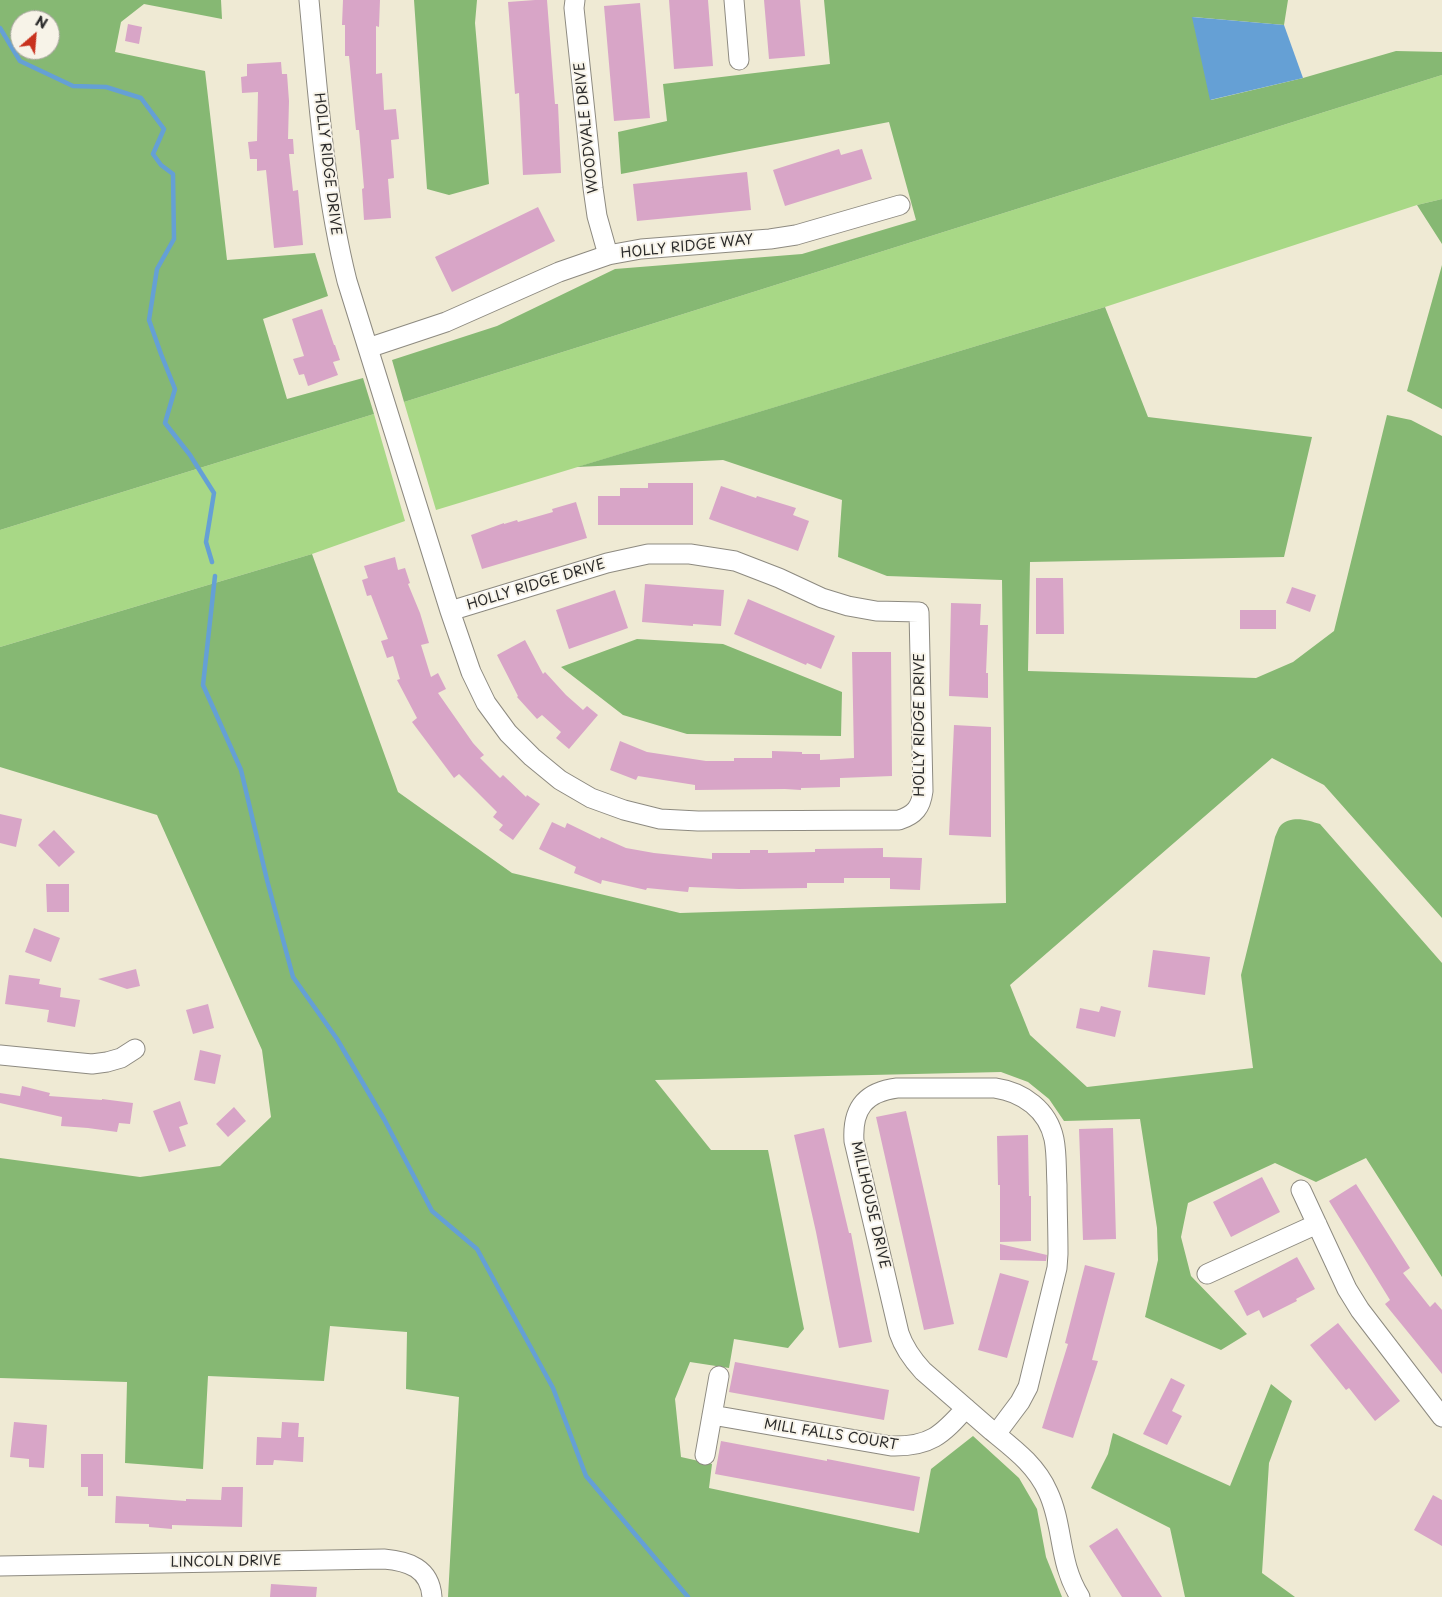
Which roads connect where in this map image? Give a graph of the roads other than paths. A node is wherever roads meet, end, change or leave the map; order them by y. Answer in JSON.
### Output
{"nodes":[{"id":1,"x":309,"y":0,"type":"edge"},
{"id":2,"x":575,"y":0,"type":"edge"},
{"id":3,"x":734,"y":0,"type":"edge"},
{"id":4,"x":739,"y":60,"type":"dead end"},
{"id":5,"x":900,"y":205,"type":"dead end"},
{"id":6,"x":608,"y":255,"type":"junction"},
{"id":7,"x":368,"y":348,"type":"junction"},
{"id":8,"x":450,"y":611,"type":"junction"},
{"id":9,"x":135,"y":1049,"type":"dead end"},
{"id":10,"x":0,"y":1055,"type":"edge"},
{"id":11,"x":1301,"y":1190,"type":"dead end"},
{"id":12,"x":1317,"y":1224,"type":"junction"},
{"id":13,"x":1207,"y":1274,"type":"dead end"},
{"id":14,"x":719,"y":1376,"type":"dead end"},
{"id":15,"x":966,"y":1408,"type":"junction"},
{"id":16,"x":712,"y":1415,"type":"junction"},
{"id":17,"x":1442,"y":1417,"type":"edge"},
{"id":18,"x":996,"y":1434,"type":"junction"},
{"id":19,"x":705,"y":1455,"type":"dead end"},
{"id":20,"x":0,"y":1566,"type":"edge"},
{"id":21,"x":432,"y":1597,"type":"edge"},
{"id":22,"x":1080,"y":1597,"type":"edge"}],
"edges":[{"from":1,"to":7,"type":"street","name":"HOLLY RIDGE DRIVE"},
{"from":2,"to":6,"type":"street","name":"WOODVALE DRIVE"},
{"from":3,"to":4,"type":"street"},
{"from":5,"to":6,"type":"street","name":"HOLLY RIDGE WAY"},
{"from":6,"to":7,"type":"street","name":"HOLLY RIDGE WAY"},
{"from":7,"to":8,"type":"street","name":"HOLLY RIDGE DRIVE"},
{"from":8,"to":8,"type":"street","name":"HOLLY RIDGE DRIVE"},
{"from":9,"to":10,"type":"street"},
{"from":11,"to":12,"type":"street"},
{"from":12,"to":13,"type":"street"},
{"from":12,"to":17,"type":"street"},
{"from":14,"to":16,"type":"street"},
{"from":15,"to":16,"type":"street","name":"MILL FALLS COURT"},
{"from":15,"to":18,"type":"street","name":"MILLHOUSE DRIVE"},
{"from":15,"to":18,"type":"street","name":"MILLHOUSE DRIVE"},
{"from":16,"to":19,"type":"street"},
{"from":18,"to":22,"type":"street","name":"MILLHOUSE DRIVE"},
{"from":20,"to":21,"type":"street","name":"LINCOLN DRIVE"}]}
